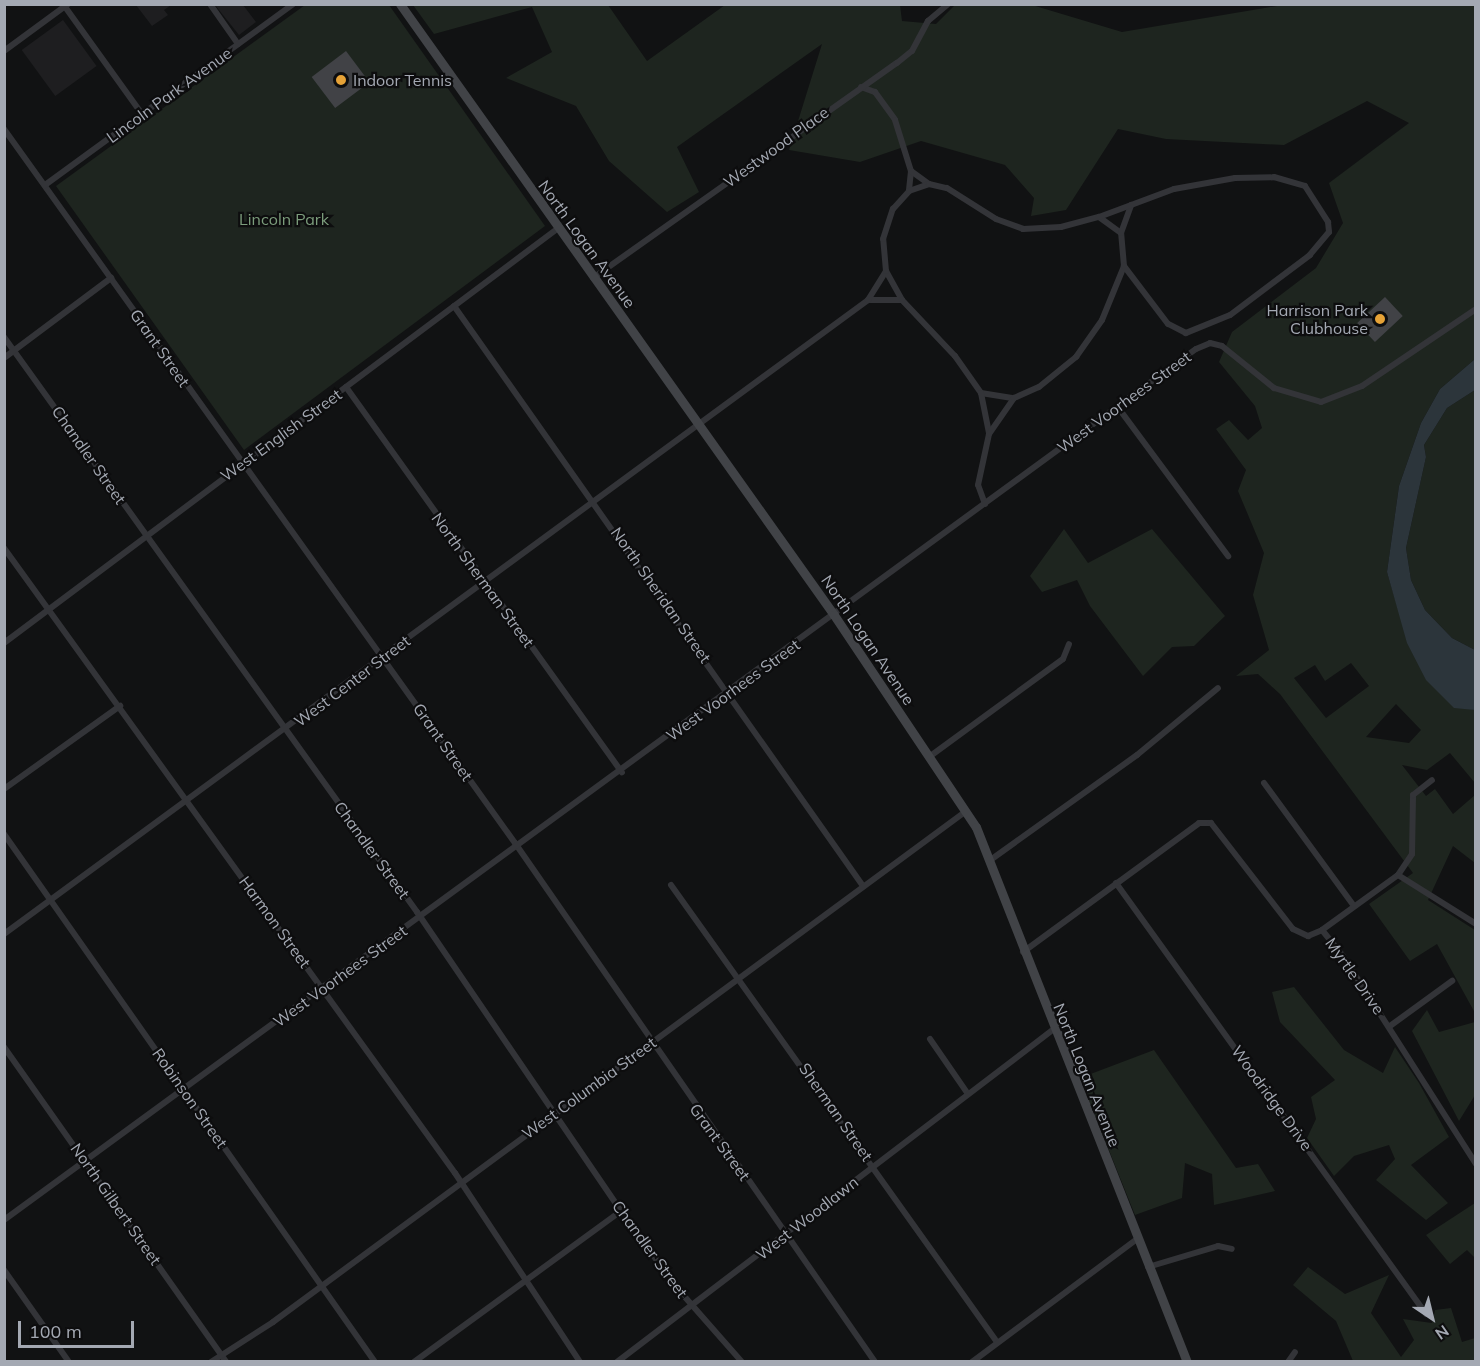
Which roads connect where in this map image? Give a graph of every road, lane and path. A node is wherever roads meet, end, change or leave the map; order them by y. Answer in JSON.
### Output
{"nodes":[{"id":1,"x":210,"y":4,"type":"edge"},
{"id":2,"x":293,"y":4,"type":"edge"},
{"id":3,"x":400,"y":4,"type":"edge"},
{"id":4,"x":948,"y":4,"type":"edge"},
{"id":5,"x":65,"y":5,"type":"edge"},
{"id":6,"x":238,"y":44,"type":"junction"},
{"id":7,"x":4,"y":51,"type":"edge"},
{"id":8,"x":860,"y":87,"type":"junction"},
{"id":9,"x":142,"y":114,"type":"junction"},
{"id":10,"x":4,"y":129,"type":"edge"},
{"id":11,"x":911,"y":171,"type":"junction"},
{"id":12,"x":929,"y":184,"type":"junction"},
{"id":13,"x":45,"y":185,"type":"junction"},
{"id":14,"x":909,"y":190,"type":"junction"},
{"id":15,"x":1131,"y":205,"type":"junction"},
{"id":16,"x":1099,"y":217,"type":"junction"},
{"id":17,"x":557,"y":229,"type":"junction"},
{"id":18,"x":1121,"y":233,"type":"junction"},
{"id":19,"x":1124,"y":266,"type":"junction"},
{"id":20,"x":886,"y":271,"type":"junction"},
{"id":21,"x":111,"y":278,"type":"junction"},
{"id":22,"x":592,"y":278,"type":"junction"},
{"id":23,"x":868,"y":300,"type":"junction"},
{"id":24,"x":902,"y":300,"type":"junction"},
{"id":25,"x":454,"y":306,"type":"junction"},
{"id":26,"x":1476,"y":309,"type":"edge"},
{"id":27,"x":4,"y":336,"type":"edge"},
{"id":28,"x":14,"y":350,"type":"junction"},
{"id":29,"x":4,"y":358,"type":"edge"},
{"id":30,"x":346,"y":387,"type":"junction"},
{"id":31,"x":981,"y":393,"type":"junction"},
{"id":32,"x":1014,"y":398,"type":"junction"},
{"id":33,"x":1117,"y":406,"type":"junction"},
{"id":34,"x":698,"y":424,"type":"junction"},
{"id":35,"x":989,"y":434,"type":"junction"},
{"id":36,"x":242,"y":464,"type":"junction"},
{"id":37,"x":594,"y":501,"type":"junction"},
{"id":38,"x":985,"y":504,"type":"junction"},
{"id":39,"x":146,"y":535,"type":"junction"},
{"id":40,"x":4,"y":548,"type":"edge"},
{"id":41,"x":1228,"y":556,"type":"dead end"},
{"id":42,"x":485,"y":582,"type":"junction"},
{"id":43,"x":48,"y":608,"type":"junction"},
{"id":44,"x":834,"y":615,"type":"junction"},
{"id":45,"x":4,"y":643,"type":"edge"},
{"id":46,"x":1070,"y":644,"type":"dead end"},
{"id":47,"x":383,"y":658,"type":"junction"},
{"id":48,"x":1218,"y":688,"type":"dead end"},
{"id":49,"x":729,"y":693,"type":"junction"},
{"id":50,"x":120,"y":706,"type":"junction"},
{"id":51,"x":285,"y":730,"type":"junction"},
{"id":52,"x":929,"y":757,"type":"junction"},
{"id":53,"x":622,"y":772,"type":"junction"},
{"id":54,"x":1432,"y":780,"type":"dead end"},
{"id":55,"x":1264,"y":783,"type":"dead end"},
{"id":56,"x":4,"y":789,"type":"edge"},
{"id":57,"x":189,"y":801,"type":"junction"},
{"id":58,"x":966,"y":811,"type":"junction"},
{"id":59,"x":4,"y":834,"type":"edge"},
{"id":60,"x":518,"y":848,"type":"junction"},
{"id":61,"x":989,"y":861,"type":"junction"},
{"id":62,"x":1398,"y":874,"type":"junction"},
{"id":63,"x":1116,"y":883,"type":"junction"},
{"id":64,"x":671,"y":885,"type":"dead end"},
{"id":65,"x":863,"y":885,"type":"junction"},
{"id":66,"x":51,"y":901,"type":"junction"},
{"id":67,"x":1354,"y":906,"type":"junction"},
{"id":68,"x":421,"y":918,"type":"junction"},
{"id":69,"x":1476,"y":924,"type":"edge"},
{"id":70,"x":1322,"y":930,"type":"junction"},
{"id":71,"x":4,"y":934,"type":"edge"},
{"id":72,"x":1022,"y":953,"type":"junction"},
{"id":73,"x":737,"y":978,"type":"junction"},
{"id":74,"x":1452,"y":981,"type":"dead end"},
{"id":75,"x":323,"y":989,"type":"junction"},
{"id":76,"x":1390,"y":1026,"type":"junction"},
{"id":77,"x":1054,"y":1029,"type":"junction"},
{"id":78,"x":930,"y":1039,"type":"dead end"},
{"id":79,"x":651,"y":1043,"type":"junction"},
{"id":80,"x":4,"y":1047,"type":"edge"},
{"id":81,"x":185,"y":1089,"type":"junction"},
{"id":82,"x":968,"y":1094,"type":"junction"},
{"id":83,"x":555,"y":1114,"type":"junction"},
{"id":84,"x":85,"y":1161,"type":"junction"},
{"id":85,"x":1476,"y":1164,"type":"edge"},
{"id":86,"x":874,"y":1166,"type":"junction"},
{"id":87,"x":461,"y":1183,"type":"junction"},
{"id":88,"x":621,"y":1211,"type":"junction"},
{"id":89,"x":4,"y":1220,"type":"edge"},
{"id":90,"x":785,"y":1232,"type":"junction"},
{"id":91,"x":1137,"y":1239,"type":"junction"},
{"id":92,"x":1232,"y":1249,"type":"dead end"},
{"id":93,"x":1148,"y":1267,"type":"junction"},
{"id":94,"x":4,"y":1270,"type":"edge"},
{"id":95,"x":525,"y":1279,"type":"junction"},
{"id":96,"x":322,"y":1286,"type":"junction"},
{"id":97,"x":692,"y":1307,"type":"junction"},
{"id":98,"x":1426,"y":1314,"type":"dead end"},
{"id":99,"x":997,"y":1342,"type":"junction"},
{"id":100,"x":1295,"y":1352,"type":"dead end"},
{"id":101,"x":224,"y":1359,"type":"edge"},
{"id":102,"x":69,"y":1362,"type":"edge"},
{"id":103,"x":211,"y":1362,"type":"edge"},
{"id":104,"x":375,"y":1362,"type":"edge"},
{"id":105,"x":414,"y":1362,"type":"edge"},
{"id":106,"x":580,"y":1362,"type":"edge"},
{"id":107,"x":617,"y":1362,"type":"edge"},
{"id":108,"x":742,"y":1362,"type":"edge"},
{"id":109,"x":875,"y":1362,"type":"edge"},
{"id":110,"x":972,"y":1362,"type":"edge"},
{"id":111,"x":1186,"y":1362,"type":"edge"},
{"id":112,"x":1288,"y":1362,"type":"edge"}],
"edges":[{"from":1,"to":6,"type":"street"},
{"from":2,"to":6,"type":"street","name":"Lincoln Park Avenue"},
{"from":3,"to":17,"type":"street","name":"North Logan Avenue"},
{"from":4,"to":8,"type":"street","name":"Westwood Place"},
{"from":5,"to":7,"type":"street"},
{"from":5,"to":9,"type":"street"},
{"from":6,"to":9,"type":"street","name":"Lincoln Park Avenue"},
{"from":8,"to":11,"type":"street"},
{"from":8,"to":22,"type":"street","name":"Westwood Place"},
{"from":9,"to":13,"type":"street","name":"Lincoln Park Avenue"},
{"from":10,"to":13,"type":"street","name":"Grant Street"},
{"from":11,"to":12,"type":"street"},
{"from":11,"to":14,"type":"street"},
{"from":12,"to":14,"type":"street"},
{"from":12,"to":16,"type":"street"},
{"from":13,"to":21,"type":"street","name":"Grant Street"},
{"from":14,"to":20,"type":"street"},
{"from":15,"to":16,"type":"street"},
{"from":15,"to":18,"type":"street"},
{"from":15,"to":19,"type":"street"},
{"from":16,"to":18,"type":"street"},
{"from":17,"to":22,"type":"street","name":"North Logan Avenue"},
{"from":17,"to":25,"type":"street","name":"West English Street"},
{"from":18,"to":19,"type":"street"},
{"from":19,"to":32,"type":"street"},
{"from":20,"to":23,"type":"street"},
{"from":20,"to":24,"type":"street"},
{"from":21,"to":28,"type":"street"},
{"from":21,"to":36,"type":"street","name":"Grant Street"},
{"from":22,"to":34,"type":"street","name":"North Logan Avenue"},
{"from":23,"to":24,"type":"street"},
{"from":23,"to":34,"type":"street","name":"West Center Street"},
{"from":24,"to":31,"type":"street"},
{"from":25,"to":30,"type":"street","name":"West English Street"},
{"from":25,"to":37,"type":"street","name":"North Sheridan Street"},
{"from":26,"to":33,"type":"street","name":"West Voorhees Street"},
{"from":27,"to":28,"type":"street","name":"Chandler Street"},
{"from":28,"to":29,"type":"street"},
{"from":28,"to":39,"type":"street","name":"Chandler Street"},
{"from":30,"to":36,"type":"street","name":"West English Street"},
{"from":30,"to":42,"type":"street","name":"North Sherman Street"},
{"from":31,"to":32,"type":"street"},
{"from":31,"to":35,"type":"street"},
{"from":32,"to":35,"type":"street"},
{"from":33,"to":38,"type":"street","name":"West Voorhees Street"},
{"from":33,"to":41,"type":"street"},
{"from":34,"to":37,"type":"street","name":"West Center Street"},
{"from":34,"to":44,"type":"street","name":"North Logan Avenue"},
{"from":35,"to":38,"type":"street"},
{"from":36,"to":39,"type":"street","name":"West English Street"},
{"from":36,"to":47,"type":"street","name":"Grant Street"},
{"from":37,"to":42,"type":"street","name":"West Center Street"},
{"from":37,"to":49,"type":"street","name":"North Sheridan Street"},
{"from":38,"to":44,"type":"street","name":"West Voorhees Street"},
{"from":39,"to":43,"type":"street","name":"West English Street"},
{"from":39,"to":51,"type":"street","name":"Chandler Street"},
{"from":40,"to":43,"type":"street","name":"Harmon Street"},
{"from":42,"to":47,"type":"street","name":"West Center Street"},
{"from":42,"to":53,"type":"street","name":"North Sherman Street"},
{"from":43,"to":45,"type":"street","name":"West English Street"},
{"from":43,"to":50,"type":"street","name":"Harmon Street"},
{"from":44,"to":49,"type":"street","name":"West Voorhees Street"},
{"from":44,"to":52,"type":"street","name":"North Logan Avenue"},
{"from":46,"to":52,"type":"street"},
{"from":47,"to":51,"type":"street","name":"West Center Street"},
{"from":47,"to":60,"type":"street","name":"Grant Street"},
{"from":48,"to":61,"type":"street"},
{"from":49,"to":53,"type":"street","name":"West Voorhees Street"},
{"from":49,"to":65,"type":"street","name":"North Sheridan Street"},
{"from":50,"to":56,"type":"street"},
{"from":50,"to":57,"type":"street","name":"Harmon Street"},
{"from":51,"to":57,"type":"street","name":"West Center Street"},
{"from":51,"to":68,"type":"street","name":"Chandler Street"},
{"from":52,"to":58,"type":"street","name":"North Logan Avenue"},
{"from":53,"to":60,"type":"street","name":"West Voorhees Street"},
{"from":54,"to":62,"type":"street"},
{"from":55,"to":67,"type":"street"},
{"from":57,"to":66,"type":"street","name":"West Center Street"},
{"from":57,"to":75,"type":"street","name":"Harmon Street"},
{"from":58,"to":61,"type":"street","name":"North Logan Avenue"},
{"from":58,"to":65,"type":"street","name":"West Columbia Street"},
{"from":59,"to":66,"type":"street","name":"Robinson Street"},
{"from":60,"to":68,"type":"street","name":"West Voorhees Street"},
{"from":60,"to":79,"type":"street","name":"Grant Street"},
{"from":61,"to":72,"type":"street","name":"North Logan Avenue"},
{"from":62,"to":67,"type":"street"},
{"from":62,"to":69,"type":"street"},
{"from":63,"to":70,"type":"street","name":"Myrtle Drive"},
{"from":63,"to":72,"type":"street"},
{"from":63,"to":98,"type":"street","name":"Woodridge Drive"},
{"from":64,"to":73,"type":"street","name":"Sherman Street"},
{"from":65,"to":73,"type":"street","name":"West Columbia Street"},
{"from":66,"to":71,"type":"street","name":"West Center Street"},
{"from":66,"to":81,"type":"street","name":"Robinson Street"},
{"from":67,"to":70,"type":"street"},
{"from":68,"to":75,"type":"street","name":"West Voorhees Street"},
{"from":68,"to":83,"type":"street","name":"Chandler Street"},
{"from":70,"to":76,"type":"street","name":"Myrtle Drive"},
{"from":72,"to":77,"type":"street","name":"North Logan Avenue"},
{"from":73,"to":79,"type":"street","name":"West Columbia Street"},
{"from":73,"to":86,"type":"street","name":"Sherman Street"},
{"from":74,"to":76,"type":"street"},
{"from":75,"to":81,"type":"street","name":"West Voorhees Street"},
{"from":75,"to":87,"type":"street","name":"Harmon Street"},
{"from":76,"to":85,"type":"street","name":"Myrtle Drive"},
{"from":77,"to":82,"type":"street","name":"West Woodlawn"},
{"from":77,"to":91,"type":"street","name":"North Logan Avenue"},
{"from":78,"to":82,"type":"street"},
{"from":79,"to":83,"type":"street","name":"West Columbia Street"},
{"from":79,"to":90,"type":"street","name":"Grant Street"},
{"from":80,"to":84,"type":"street","name":"North Gilbert Street"},
{"from":81,"to":84,"type":"street","name":"West Voorhees Street"},
{"from":81,"to":96,"type":"street","name":"Robinson Street"},
{"from":82,"to":86,"type":"street","name":"West Woodlawn"},
{"from":83,"to":87,"type":"street","name":"West Columbia Street"},
{"from":83,"to":88,"type":"street","name":"Chandler Street"},
{"from":84,"to":89,"type":"street","name":"West Voorhees Street"},
{"from":84,"to":101,"type":"street","name":"North Gilbert Street"},
{"from":86,"to":90,"type":"street","name":"West Woodlawn"},
{"from":86,"to":99,"type":"street","name":"Sherman Street"},
{"from":87,"to":95,"type":"street","name":"Harmon Street"},
{"from":87,"to":96,"type":"street","name":"West Columbia Street"},
{"from":88,"to":95,"type":"street"},
{"from":88,"to":97,"type":"street","name":"Chandler Street"},
{"from":90,"to":97,"type":"street","name":"West Woodlawn"},
{"from":90,"to":109,"type":"street","name":"Grant Street"},
{"from":91,"to":93,"type":"street","name":"North Logan Avenue"},
{"from":91,"to":99,"type":"street"},
{"from":92,"to":93,"type":"street"},
{"from":93,"to":111,"type":"street","name":"North Logan Avenue"},
{"from":94,"to":102,"type":"street"},
{"from":95,"to":105,"type":"street"},
{"from":95,"to":106,"type":"street","name":"Harmon Street"},
{"from":96,"to":101,"type":"street","name":"West Columbia Street"},
{"from":96,"to":104,"type":"street","name":"Robinson Street"},
{"from":97,"to":107,"type":"street","name":"West Woodlawn"},
{"from":97,"to":108,"type":"street","name":"Chandler Street"},
{"from":99,"to":110,"type":"street"},
{"from":100,"to":112,"type":"street"},
{"from":101,"to":103,"type":"street","name":"West Columbia Street"}]}
